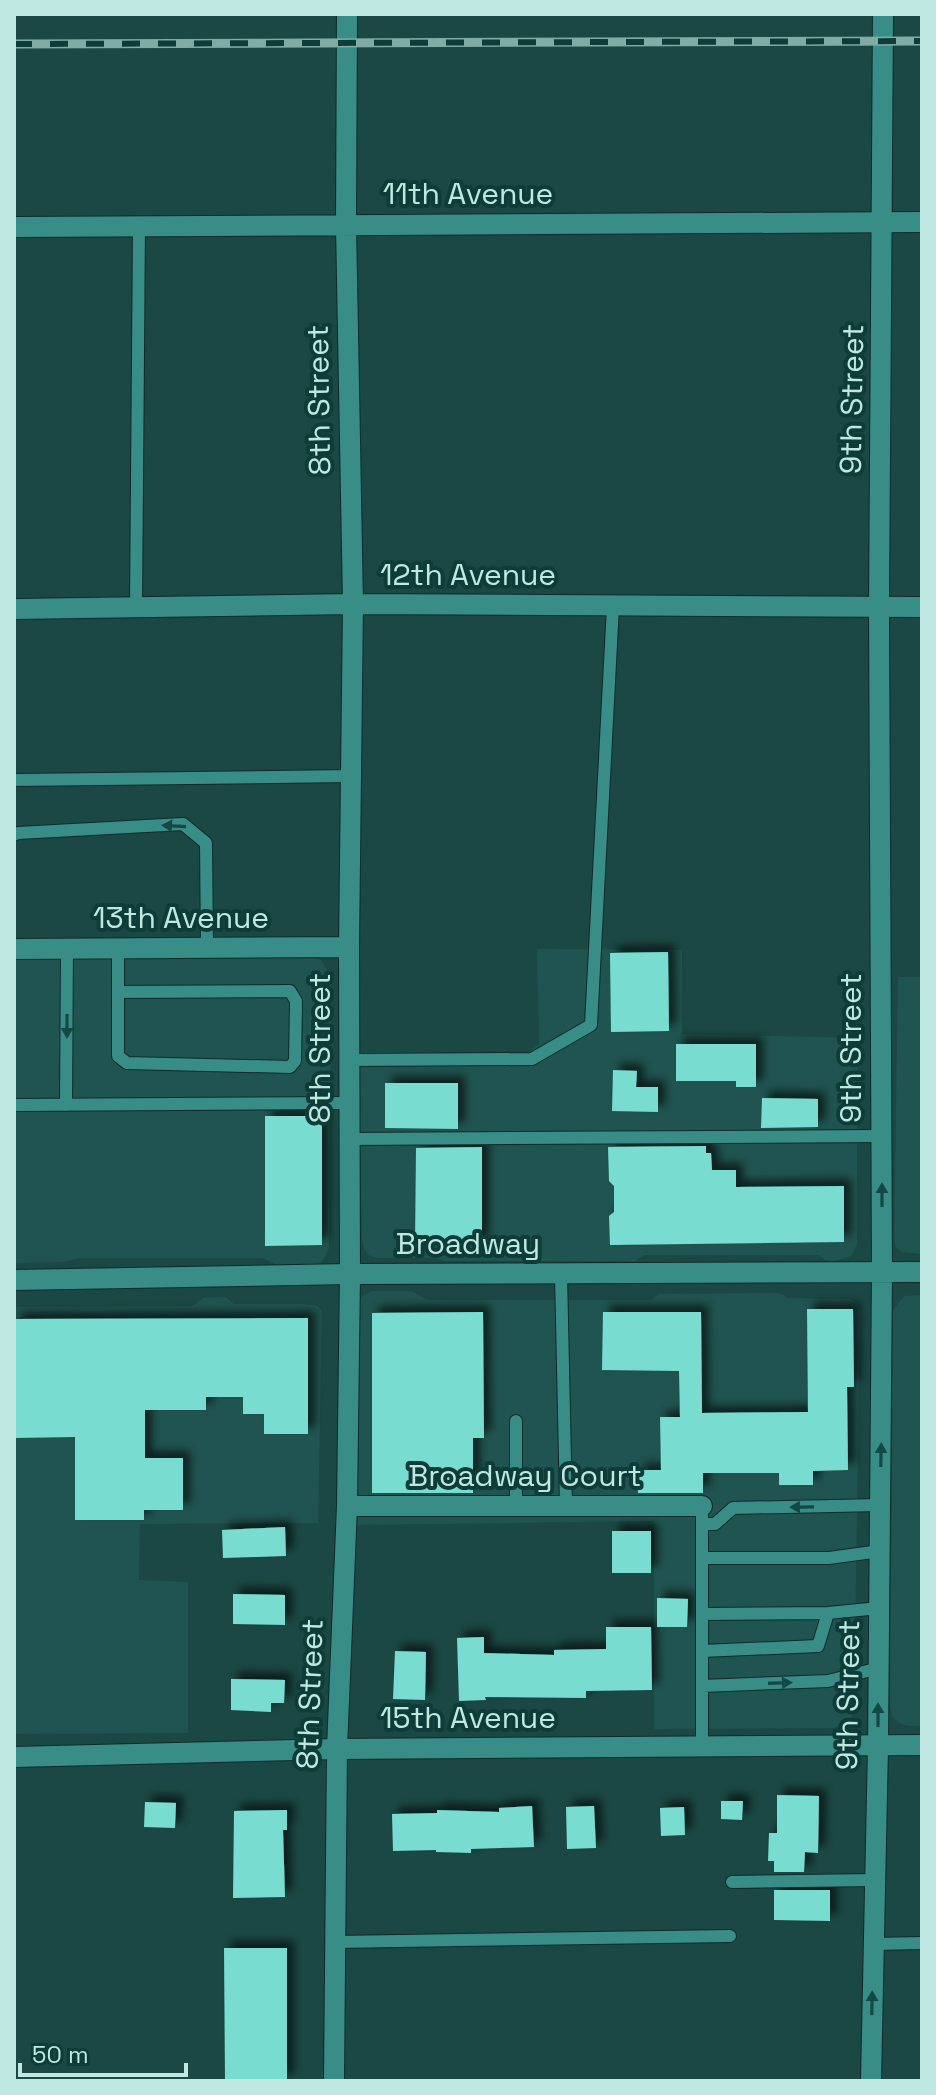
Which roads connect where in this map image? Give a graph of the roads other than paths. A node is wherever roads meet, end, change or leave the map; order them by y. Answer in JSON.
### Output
{"nodes":[{"id":1,"x":347,"y":14,"type":"edge"},
{"id":2,"x":883,"y":14,"type":"edge"},
{"id":3,"x":884,"y":222,"type":"junction"},
{"id":4,"x":922,"y":222,"type":"edge"},
{"id":5,"x":346,"y":224,"type":"junction"},
{"id":6,"x":139,"y":226,"type":"junction"},
{"id":7,"x":14,"y":227,"type":"edge"},
{"id":8,"x":353,"y":604,"type":"junction"},
{"id":9,"x":613,"y":606,"type":"junction"},
{"id":10,"x":136,"y":607,"type":"junction"},
{"id":11,"x":879,"y":607,"type":"junction"},
{"id":12,"x":922,"y":607,"type":"edge"},
{"id":13,"x":14,"y":609,"type":"edge"},
{"id":14,"x":351,"y":776,"type":"junction"},
{"id":15,"x":14,"y":780,"type":"edge"},
{"id":16,"x":14,"y":835,"type":"edge"},
{"id":17,"x":207,"y":947,"type":"junction"},
{"id":18,"x":349,"y":947,"type":"junction"},
{"id":19,"x":67,"y":948,"type":"junction"},
{"id":20,"x":118,"y":948,"type":"junction"},
{"id":21,"x":14,"y":949,"type":"edge"},
{"id":22,"x":118,"y":992,"type":"junction"},
{"id":23,"x":349,"y":1060,"type":"junction"},
{"id":24,"x":351,"y":1103,"type":"junction"},
{"id":25,"x":14,"y":1105,"type":"edge"},
{"id":26,"x":66,"y":1105,"type":"junction"},
{"id":27,"x":882,"y":1136,"type":"junction"},
{"id":28,"x":350,"y":1139,"type":"junction"},
{"id":29,"x":922,"y":1272,"type":"edge"},
{"id":30,"x":882,"y":1273,"type":"junction"},
{"id":31,"x":350,"y":1274,"type":"junction"},
{"id":32,"x":561,"y":1274,"type":"junction"},
{"id":33,"x":14,"y":1280,"type":"edge"},
{"id":34,"x":516,"y":1421,"type":"dead end"},
{"id":35,"x":880,"y":1505,"type":"junction"},
{"id":36,"x":347,"y":1506,"type":"junction"},
{"id":37,"x":516,"y":1506,"type":"junction"},
{"id":38,"x":566,"y":1506,"type":"junction"},
{"id":39,"x":702,"y":1515,"type":"junction"},
{"id":40,"x":880,"y":1551,"type":"junction"},
{"id":41,"x":702,"y":1558,"type":"junction"},
{"id":42,"x":879,"y":1608,"type":"junction"},
{"id":43,"x":828,"y":1613,"type":"junction"},
{"id":44,"x":702,"y":1614,"type":"junction"},
{"id":45,"x":702,"y":1651,"type":"junction"},
{"id":46,"x":879,"y":1668,"type":"junction"},
{"id":47,"x":702,"y":1686,"type":"junction"},
{"id":48,"x":922,"y":1745,"type":"edge"},
{"id":49,"x":878,"y":1746,"type":"junction"},
{"id":50,"x":702,"y":1747,"type":"junction"},
{"id":51,"x":337,"y":1749,"type":"junction"},
{"id":52,"x":14,"y":1757,"type":"edge"},
{"id":53,"x":875,"y":1880,"type":"junction"},
{"id":54,"x":732,"y":1882,"type":"dead end"},
{"id":55,"x":730,"y":1936,"type":"dead end"},
{"id":56,"x":335,"y":1942,"type":"junction"},
{"id":57,"x":922,"y":1943,"type":"edge"},
{"id":58,"x":874,"y":1944,"type":"junction"},
{"id":59,"x":334,"y":2081,"type":"edge"},
{"id":60,"x":871,"y":2081,"type":"edge"}],
"edges":[{"from":1,"to":5,"type":"street","name":"8th Street"},
{"from":2,"to":3,"type":"street","name":"9th Street"},
{"from":3,"to":4,"type":"street","name":"11th Avenue"},
{"from":3,"to":5,"type":"street","name":"11th Avenue"},
{"from":3,"to":11,"type":"street","name":"9th Street"},
{"from":5,"to":6,"type":"street","name":"11th Avenue"},
{"from":5,"to":8,"type":"street","name":"8th Street"},
{"from":6,"to":7,"type":"street","name":"11th Avenue"},
{"from":6,"to":10,"type":"lane"},
{"from":8,"to":9,"type":"street","name":"12th Avenue"},
{"from":8,"to":10,"type":"street","name":"12th Avenue"},
{"from":8,"to":14,"type":"street","name":"8th Street"},
{"from":9,"to":11,"type":"street","name":"12th Avenue"},
{"from":9,"to":23,"type":"lane"},
{"from":10,"to":13,"type":"street","name":"12th Avenue"},
{"from":11,"to":12,"type":"street","name":"12th Avenue"},
{"from":11,"to":27,"type":"street","name":"9th Street"},
{"from":14,"to":15,"type":"lane"},
{"from":14,"to":18,"type":"street","name":"8th Street"},
{"from":17,"to":16,"type":"lane","one_way":true},
{"from":17,"to":18,"type":"street","name":"13th Avenue"},
{"from":17,"to":20,"type":"street","name":"13th Avenue"},
{"from":18,"to":23,"type":"street","name":"8th Street"},
{"from":19,"to":20,"type":"street","name":"13th Avenue"},
{"from":19,"to":21,"type":"street","name":"13th Avenue"},
{"from":19,"to":26,"type":"lane","one_way":true},
{"from":20,"to":22,"type":"lane"},
{"from":22,"to":22,"type":"lane"},
{"from":23,"to":24,"type":"street","name":"8th Street"},
{"from":24,"to":26,"type":"lane"},
{"from":24,"to":28,"type":"street","name":"8th Street"},
{"from":25,"to":26,"type":"lane"},
{"from":27,"to":28,"type":"lane"},
{"from":30,"to":27,"type":"street","name":"9th Street","one_way":true},
{"from":28,"to":31,"type":"street","name":"8th Street"},
{"from":29,"to":30,"type":"street","name":"Broadway"},
{"from":30,"to":32,"type":"street","name":"Broadway"},
{"from":35,"to":30,"type":"street","name":"9th Street","one_way":true},
{"from":31,"to":32,"type":"street","name":"Broadway"},
{"from":31,"to":33,"type":"street","name":"Broadway"},
{"from":31,"to":36,"type":"street","name":"8th Street"},
{"from":32,"to":38,"type":"lane"},
{"from":34,"to":37,"type":"lane"},
{"from":35,"to":39,"type":"lane","one_way":true},
{"from":35,"to":40,"type":"street","name":"9th Street"},
{"from":36,"to":37,"type":"street","name":"Broadway Court"},
{"from":36,"to":51,"type":"street","name":"8th Street"},
{"from":37,"to":38,"type":"street","name":"Broadway Court"},
{"from":38,"to":39,"type":"street","name":"Broadway Court"},
{"from":39,"to":41,"type":"lane"},
{"from":40,"to":41,"type":"lane"},
{"from":40,"to":42,"type":"street","name":"9th Street"},
{"from":41,"to":44,"type":"lane"},
{"from":42,"to":43,"type":"lane"},
{"from":42,"to":46,"type":"street","name":"9th Street"},
{"from":43,"to":44,"type":"lane"},
{"from":43,"to":45,"type":"lane"},
{"from":44,"to":45,"type":"lane"},
{"from":45,"to":47,"type":"lane"},
{"from":47,"to":46,"type":"lane","one_way":true},
{"from":49,"to":46,"type":"street","name":"9th Street","one_way":true},
{"from":47,"to":50,"type":"lane"},
{"from":48,"to":49,"type":"street","name":"15th Avenue"},
{"from":49,"to":50,"type":"street","name":"15th Avenue"},
{"from":49,"to":53,"type":"street","name":"9th Street"},
{"from":50,"to":51,"type":"street","name":"15th Avenue"},
{"from":51,"to":52,"type":"street","name":"15th Avenue"},
{"from":51,"to":56,"type":"street","name":"8th Street"},
{"from":53,"to":54,"type":"lane"},
{"from":53,"to":58,"type":"street","name":"9th Street"},
{"from":55,"to":56,"type":"lane"},
{"from":56,"to":59,"type":"street","name":"8th Street"},
{"from":57,"to":58,"type":"lane"},
{"from":60,"to":58,"type":"street","name":"9th Street","one_way":true}]}
